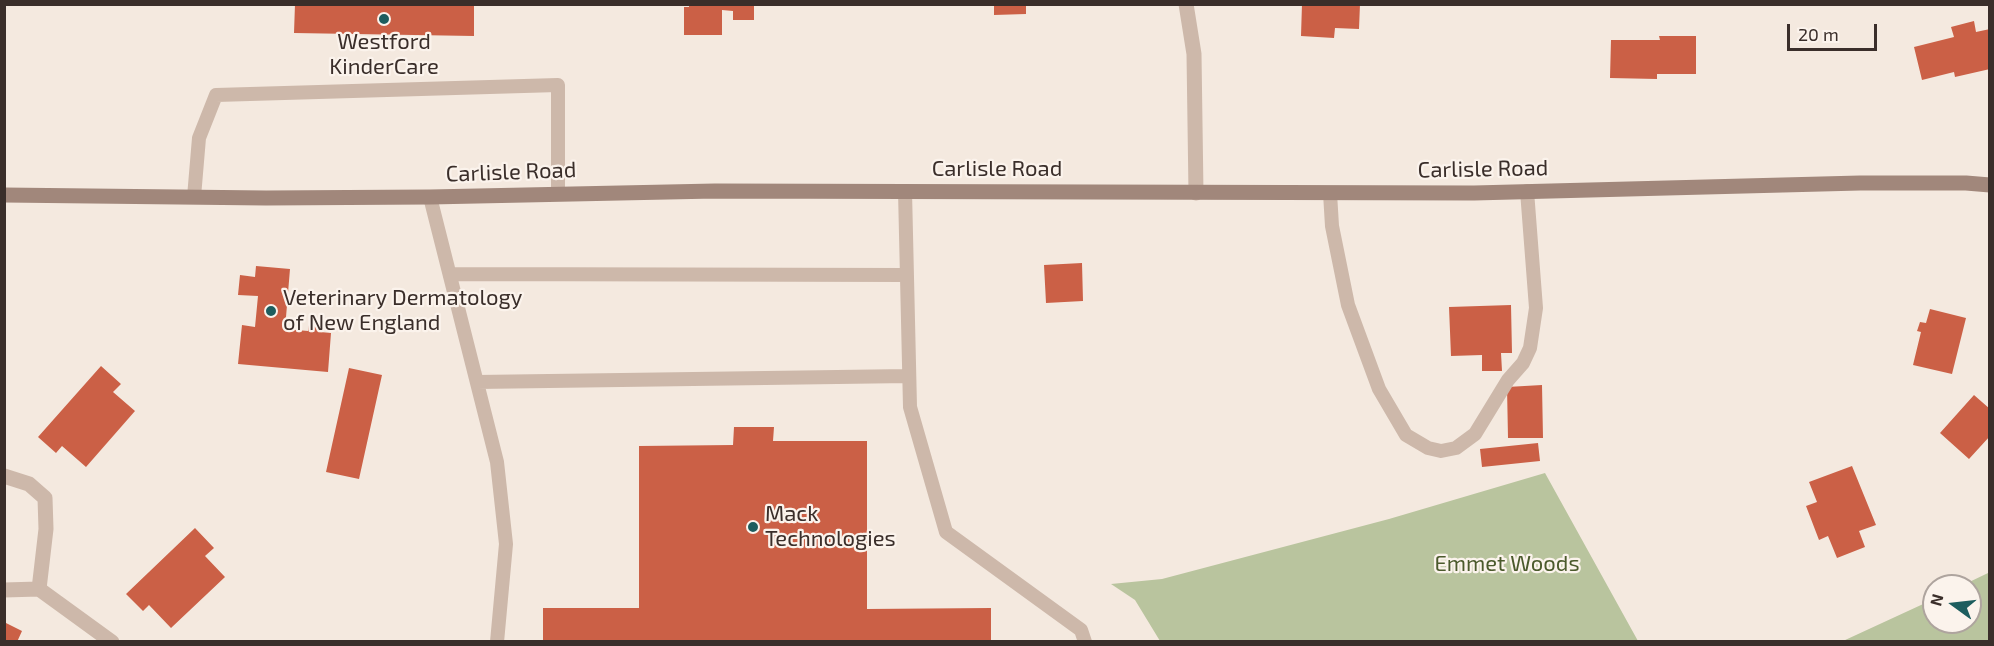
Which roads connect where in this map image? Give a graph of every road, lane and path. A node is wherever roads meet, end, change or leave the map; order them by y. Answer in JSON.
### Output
{"nodes":[{"id":1,"x":1186,"y":4,"type":"edge"},
{"id":2,"x":1989,"y":185,"type":"edge"},
{"id":3,"x":905,"y":191,"type":"junction"},
{"id":4,"x":1527,"y":191,"type":"junction"},
{"id":5,"x":558,"y":193,"type":"junction"},
{"id":6,"x":1196,"y":193,"type":"junction"},
{"id":7,"x":1330,"y":193,"type":"junction"},
{"id":8,"x":4,"y":195,"type":"edge"},
{"id":9,"x":194,"y":197,"type":"junction"},
{"id":10,"x":430,"y":197,"type":"junction"},
{"id":11,"x":450,"y":274,"type":"junction"},
{"id":12,"x":907,"y":275,"type":"junction"},
{"id":13,"x":909,"y":376,"type":"junction"},
{"id":14,"x":477,"y":382,"type":"junction"},
{"id":15,"x":4,"y":476,"type":"edge"},
{"id":16,"x":39,"y":589,"type":"junction"},
{"id":17,"x":4,"y":590,"type":"edge"},
{"id":18,"x":112,"y":642,"type":"edge"},
{"id":19,"x":497,"y":642,"type":"edge"},
{"id":20,"x":1085,"y":642,"type":"edge"}],
"edges":[{"from":1,"to":6,"type":"street"},
{"from":2,"to":4,"type":"main road","name":"Carlisle Road"},
{"from":3,"to":5,"type":"main road","name":"Carlisle Road"},
{"from":3,"to":6,"type":"main road","name":"Carlisle Road"},
{"from":3,"to":12,"type":"lane"},
{"from":4,"to":7,"type":"main road","name":"Carlisle Road"},
{"from":4,"to":7,"type":"lane"},
{"from":5,"to":9,"type":"lane"},
{"from":5,"to":10,"type":"main road","name":"Carlisle Road"},
{"from":6,"to":7,"type":"main road","name":"Carlisle Road"},
{"from":8,"to":9,"type":"main road","name":"Carlisle Road"},
{"from":9,"to":10,"type":"main road","name":"Carlisle Road"},
{"from":10,"to":11,"type":"lane"},
{"from":11,"to":12,"type":"lane"},
{"from":11,"to":14,"type":"lane"},
{"from":12,"to":13,"type":"lane"},
{"from":13,"to":14,"type":"lane"},
{"from":13,"to":20,"type":"lane"},
{"from":14,"to":19,"type":"lane"},
{"from":15,"to":16,"type":"street"},
{"from":16,"to":17,"type":"street"},
{"from":16,"to":18,"type":"street"}]}
